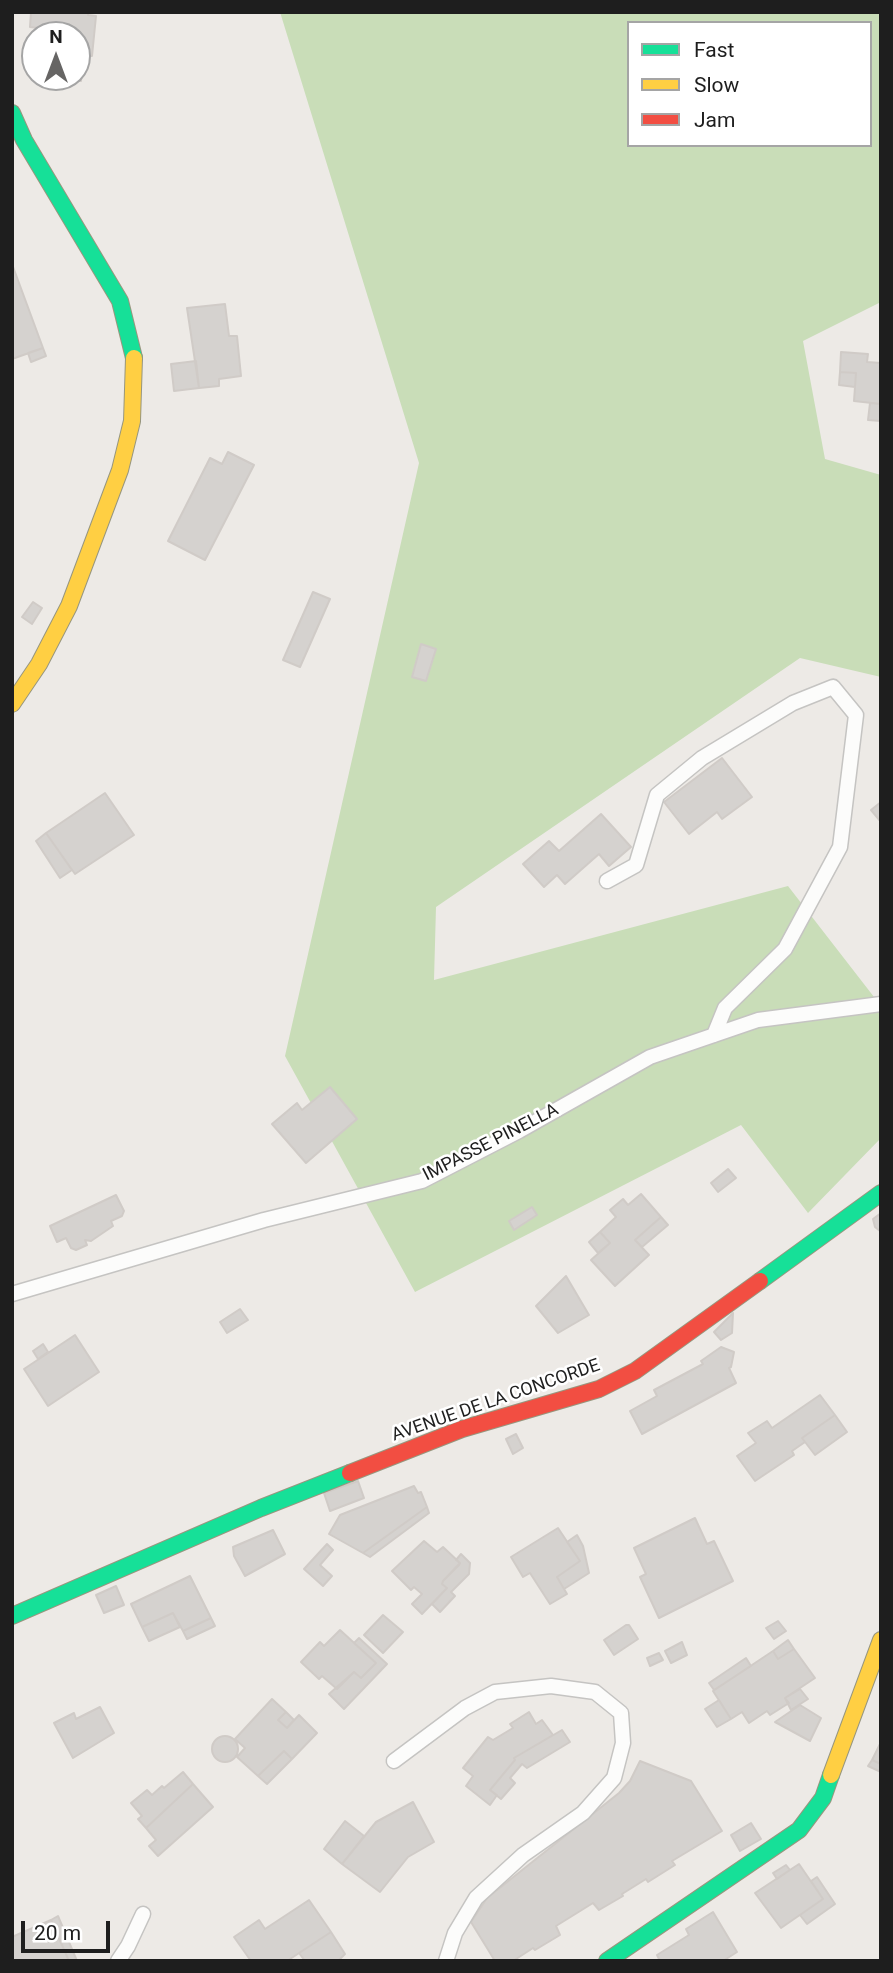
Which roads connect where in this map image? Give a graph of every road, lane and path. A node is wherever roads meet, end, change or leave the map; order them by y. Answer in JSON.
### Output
{"nodes":[{"id":1,"x":12,"y":113,"type":"edge"},
{"id":2,"x":12,"y":704,"type":"edge"},
{"id":3,"x":607,"y":881,"type":"dead end"},
{"id":4,"x":881,"y":1004,"type":"edge"},
{"id":5,"x":714,"y":1035,"type":"junction"},
{"id":6,"x":881,"y":1193,"type":"edge"},
{"id":7,"x":12,"y":1294,"type":"edge"},
{"id":8,"x":12,"y":1616,"type":"edge"},
{"id":9,"x":881,"y":1640,"type":"edge"},
{"id":10,"x":394,"y":1761,"type":"dead end"},
{"id":11,"x":144,"y":1914,"type":"dead end"},
{"id":12,"x":118,"y":1961,"type":"edge"},
{"id":13,"x":446,"y":1961,"type":"edge"},
{"id":14,"x":607,"y":1961,"type":"edge"}],
"edges":[{"from":1,"to":2,"type":"street"},
{"from":3,"to":5,"type":"lane"},
{"from":4,"to":5,"type":"lane","name":"IMPASSE PINELLA"},
{"from":5,"to":7,"type":"lane","name":"IMPASSE PINELLA"},
{"from":6,"to":8,"type":"street","name":"AVENUE DE LA CONCORDE"},
{"from":9,"to":14,"type":"street"},
{"from":10,"to":13,"type":"lane"},
{"from":11,"to":12,"type":"lane"}]}
